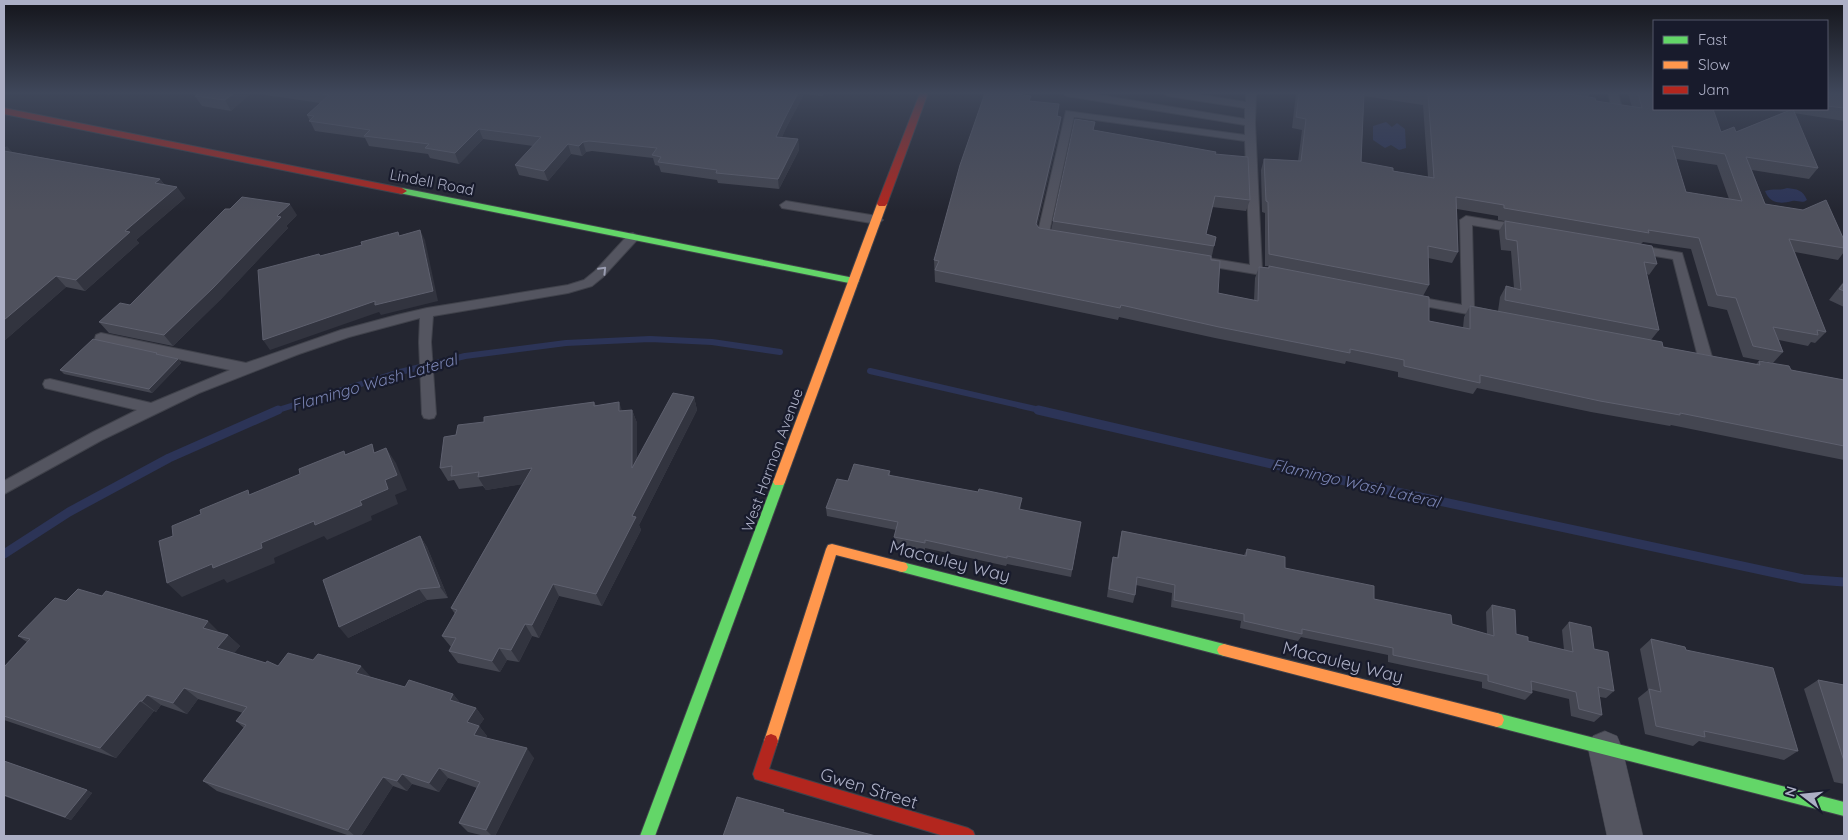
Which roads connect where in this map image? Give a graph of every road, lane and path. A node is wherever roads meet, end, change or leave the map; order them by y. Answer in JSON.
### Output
{"nodes":[{"id":1,"x":110,"y":132,"type":"edge"},
{"id":2,"x":909,"y":132,"type":"edge"},
{"id":3,"x":1066,"y":132,"type":"edge"},
{"id":4,"x":1202,"y":132,"type":"edge"},
{"id":5,"x":1251,"y":132,"type":"edge"},
{"id":6,"x":1251,"y":139,"type":"junction"},
{"id":7,"x":786,"y":205,"type":"dead end"},
{"id":8,"x":877,"y":220,"type":"junction"},
{"id":9,"x":1534,"y":232,"type":"edge"},
{"id":10,"x":633,"y":237,"type":"junction"},
{"id":11,"x":1062,"y":239,"type":"edge"},
{"id":12,"x":1620,"y":246,"type":"edge"},
{"id":13,"x":1189,"y":259,"type":"edge"},
{"id":14,"x":854,"y":281,"type":"junction"},
{"id":15,"x":1401,"y":298,"type":"edge"},
{"id":16,"x":1468,"y":310,"type":"junction"},
{"id":17,"x":427,"y":312,"type":"junction"},
{"id":18,"x":1496,"y":316,"type":"edge"},
{"id":19,"x":101,"y":338,"type":"edge"},
{"id":20,"x":1705,"y":358,"type":"edge"},
{"id":21,"x":246,"y":368,"type":"junction"},
{"id":22,"x":50,"y":384,"type":"dead end"},
{"id":23,"x":153,"y":409,"type":"junction"},
{"id":24,"x":429,"y":414,"type":"dead end"},
{"id":25,"x":4,"y":488,"type":"edge"},
{"id":26,"x":1605,"y":748,"type":"junction"},
{"id":27,"x":760,"y":774,"type":"joint"},
{"id":28,"x":1844,"y":809,"type":"edge"},
{"id":29,"x":648,"y":836,"type":"edge"},
{"id":30,"x":968,"y":836,"type":"edge"},
{"id":31,"x":1625,"y":836,"type":"edge"}],
"edges":[{"from":1,"to":10,"type":"street","name":"Lindell Road"},
{"from":2,"to":8,"type":"street","name":"West Harmon Avenue"},
{"from":3,"to":11,"type":"lane"},
{"from":4,"to":6,"type":"lane"},
{"from":5,"to":6,"type":"lane"},
{"from":6,"to":13,"type":"lane"},
{"from":7,"to":8,"type":"lane"},
{"from":8,"to":14,"type":"street","name":"West Harmon Avenue"},
{"from":9,"to":16,"type":"lane"},
{"from":10,"to":14,"type":"street","name":"Lindell Road"},
{"from":17,"to":10,"type":"lane","one_way":true},
{"from":12,"to":20,"type":"lane"},
{"from":14,"to":29,"type":"street","name":"West Harmon Avenue"},
{"from":15,"to":16,"type":"lane"},
{"from":16,"to":18,"type":"lane"},
{"from":17,"to":21,"type":"lane"},
{"from":17,"to":24,"type":"lane"},
{"from":19,"to":21,"type":"lane"},
{"from":21,"to":23,"type":"lane"},
{"from":22,"to":23,"type":"lane"},
{"from":23,"to":25,"type":"lane"},
{"from":26,"to":27,"type":"street","name":"Macauley Way"},
{"from":26,"to":28,"type":"street","name":"Macauley Way"},
{"from":26,"to":31,"type":"street"},
{"from":27,"to":30,"type":"street","name":"Gwen Street"}]}
